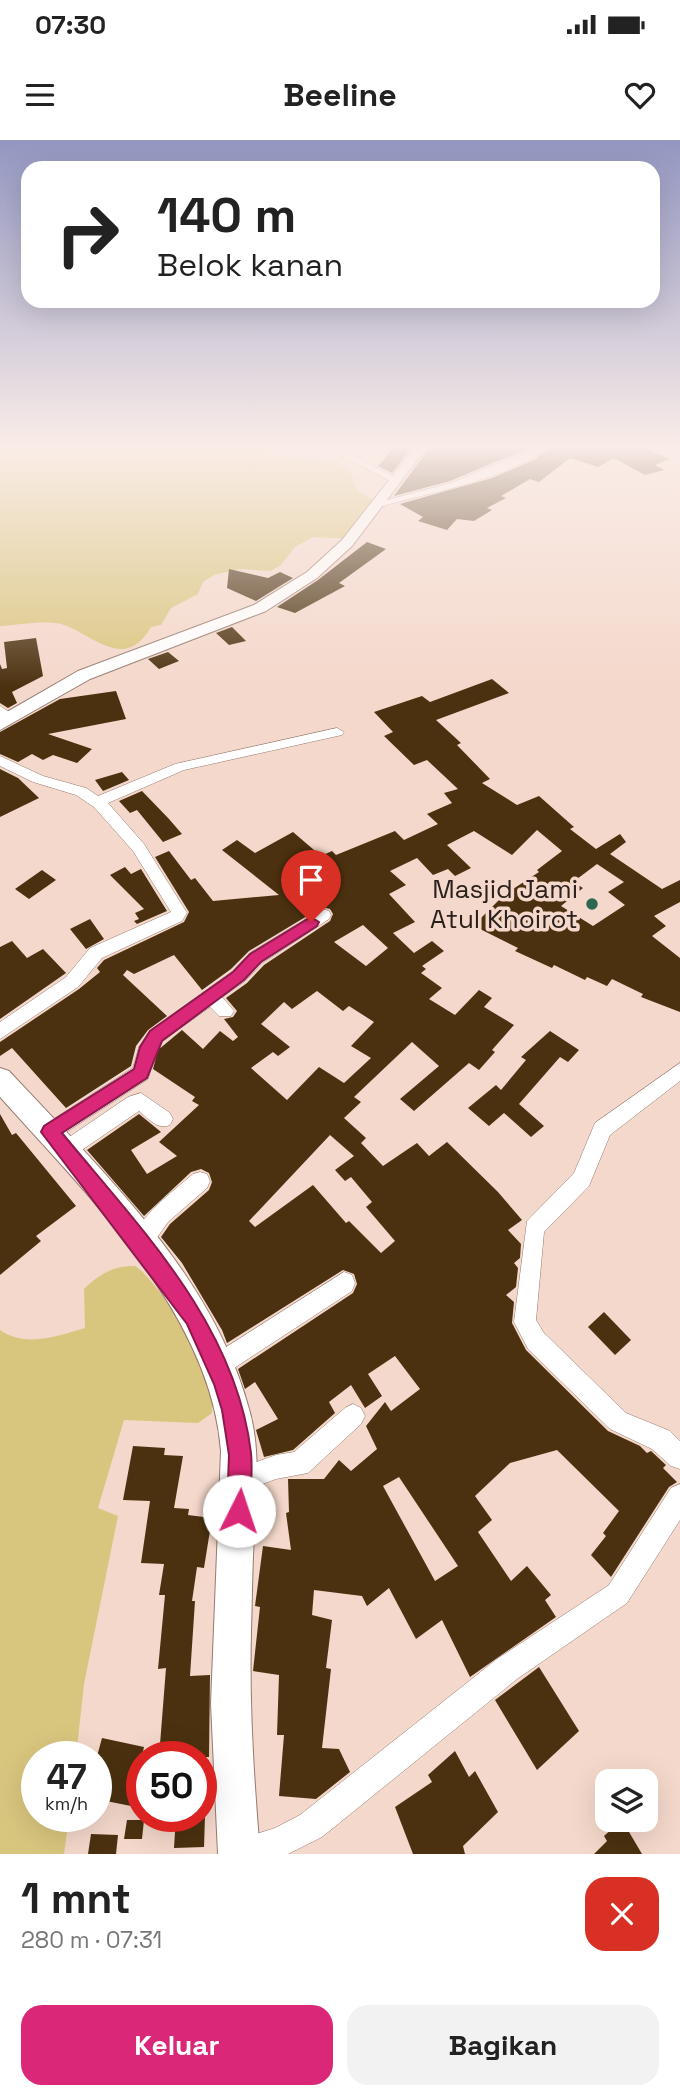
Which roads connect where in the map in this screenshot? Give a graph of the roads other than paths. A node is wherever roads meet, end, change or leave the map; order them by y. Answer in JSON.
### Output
{"nodes":[{"id":1,"x":358,"y":527,"type":"edge"},
{"id":2,"x":3,"y":717,"type":"edge"},
{"id":3,"x":337,"y":732,"type":"dead end"},
{"id":4,"x":0,"y":760,"type":"edge"},
{"id":5,"x":97,"y":802,"type":"junction"},
{"id":6,"x":323,"y":915,"type":"dead end"},
{"id":7,"x":211,"y":996,"type":"junction"},
{"id":8,"x":225,"y":1011,"type":"dead end"},
{"id":9,"x":0,"y":1032,"type":"edge"},
{"id":10,"x":680,"y":1071,"type":"edge"},
{"id":11,"x":0,"y":1079,"type":"edge"},
{"id":12,"x":163,"y":1119,"type":"dead end"},
{"id":13,"x":58,"y":1141,"type":"junction"},
{"id":14,"x":200,"y":1181,"type":"dead end"},
{"id":15,"x":140,"y":1243,"type":"junction"},
{"id":16,"x":344,"y":1283,"type":"dead end"},
{"id":17,"x":217,"y":1366,"type":"junction"},
{"id":18,"x":353,"y":1416,"type":"dead end"},
{"id":19,"x":680,"y":1457,"type":"edge"},
{"id":20,"x":241,"y":1480,"type":"junction"},
{"id":21,"x":680,"y":1497,"type":"edge"},
{"id":22,"x":239,"y":1854,"type":"edge"}],
"edges":[{"from":1,"to":2,"type":"main road"},
{"from":3,"to":5,"type":"street"},
{"from":4,"to":5,"type":"street"},
{"from":5,"to":9,"type":"street"},
{"from":6,"to":7,"type":"street"},
{"from":7,"to":8,"type":"street"},
{"from":7,"to":13,"type":"street"},
{"from":10,"to":19,"type":"street"},
{"from":11,"to":13,"type":"main road"},
{"from":12,"to":13,"type":"street"},
{"from":13,"to":15,"type":"main road"},
{"from":14,"to":15,"type":"street"},
{"from":15,"to":17,"type":"main road"},
{"from":16,"to":17,"type":"street"},
{"from":17,"to":20,"type":"main road"},
{"from":18,"to":20,"type":"street"},
{"from":20,"to":22,"type":"main road"},
{"from":21,"to":22,"type":"street"}]}
